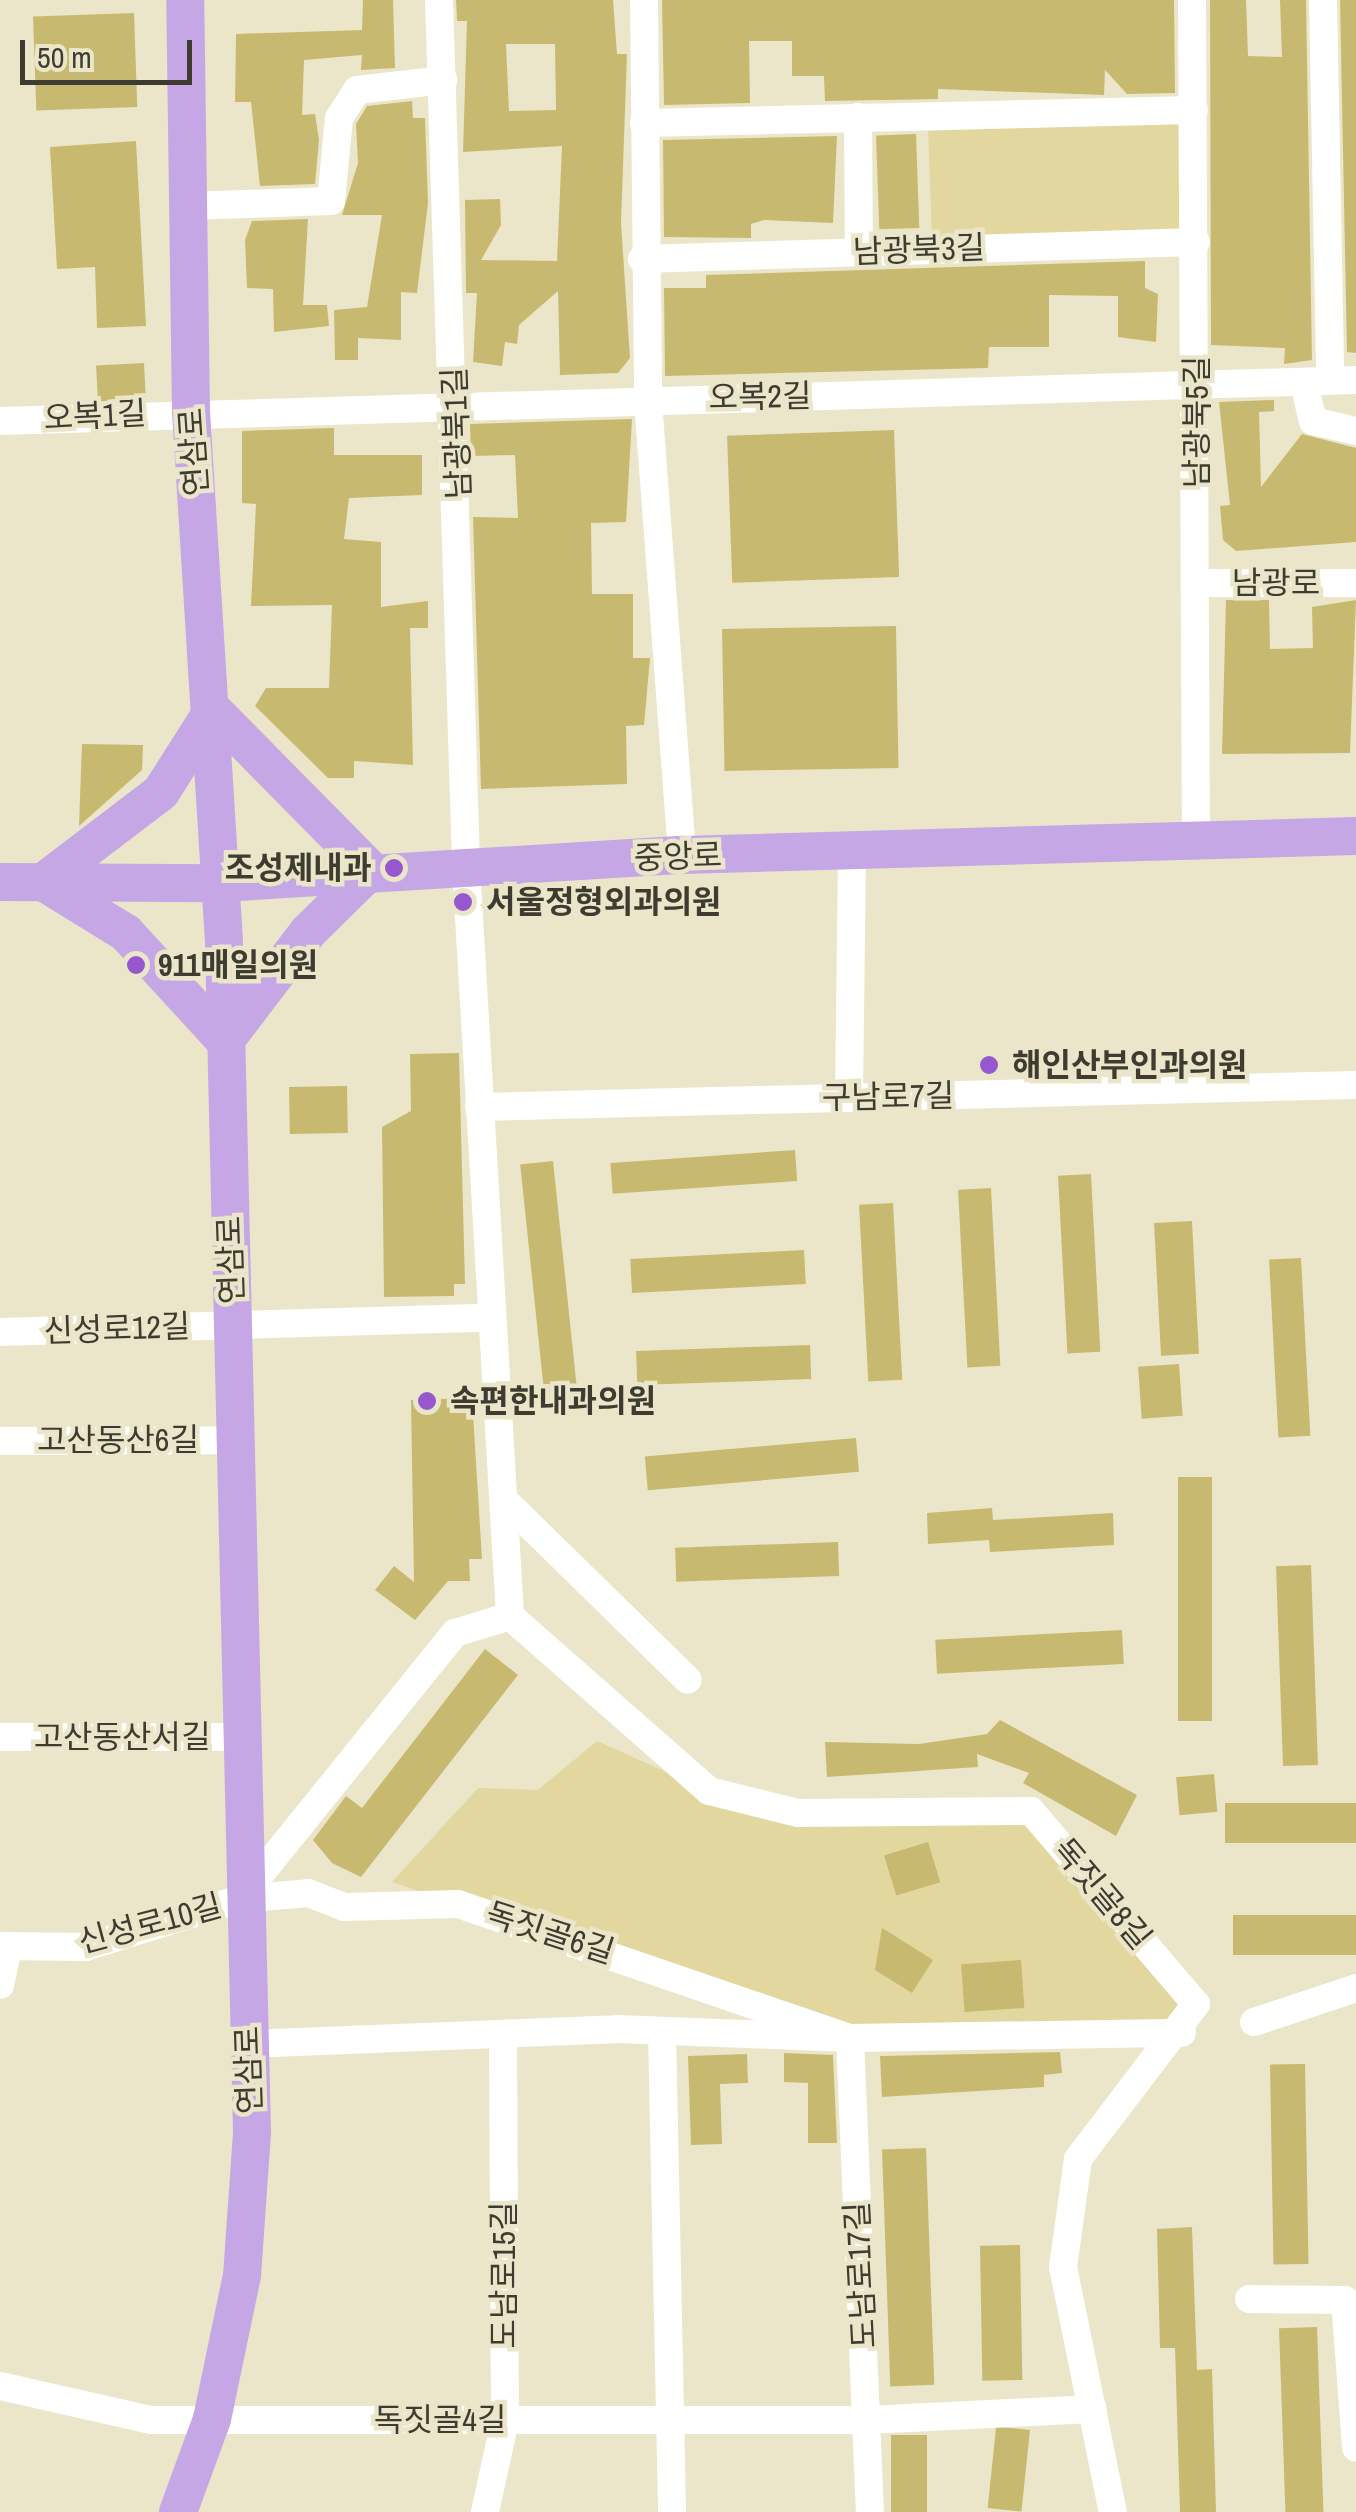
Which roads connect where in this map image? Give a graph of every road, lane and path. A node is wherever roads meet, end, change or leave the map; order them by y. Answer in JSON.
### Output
{"nodes":[{"id":1,"x":185,"y":0,"type":"edge"},
{"id":2,"x":439,"y":0,"type":"edge"},
{"id":3,"x":644,"y":0,"type":"edge"},
{"id":4,"x":1192,"y":0,"type":"edge"},
{"id":5,"x":1323,"y":0,"type":"edge"},
{"id":6,"x":443,"y":80,"type":"junction"},
{"id":7,"x":1194,"y":110,"type":"junction"},
{"id":8,"x":858,"y":116,"type":"junction"},
{"id":9,"x":644,"y":123,"type":"junction"},
{"id":10,"x":188,"y":206,"type":"junction"},
{"id":11,"x":1196,"y":242,"type":"junction"},
{"id":12,"x":859,"y":251,"type":"junction"},
{"id":13,"x":642,"y":259,"type":"junction"},
{"id":14,"x":1330,"y":381,"type":"edge"},
{"id":15,"x":1198,"y":387,"type":"junction"},
{"id":16,"x":457,"y":400,"type":"junction"},
{"id":17,"x":648,"y":402,"type":"junction"},
{"id":18,"x":191,"y":412,"type":"junction"},
{"id":19,"x":0,"y":420,"type":"edge"},
{"id":20,"x":1356,"y":432,"type":"edge"},
{"id":21,"x":1356,"y":582,"type":"edge"},
{"id":22,"x":1196,"y":583,"type":"junction"},
{"id":23,"x":213,"y":710,"type":"junction"},
{"id":24,"x":1356,"y":836,"type":"edge"},
{"id":25,"x":1196,"y":843,"type":"junction"},
{"id":26,"x":852,"y":850,"type":"junction"},
{"id":27,"x":682,"y":855,"type":"junction"},
{"id":28,"x":466,"y":866,"type":"junction"},
{"id":29,"x":371,"y":870,"type":"junction"},
{"id":30,"x":0,"y":882,"type":"edge"},
{"id":31,"x":43,"y":882,"type":"junction"},
{"id":32,"x":221,"y":883,"type":"junction"},
{"id":33,"x":225,"y":1041,"type":"junction"},
{"id":34,"x":1356,"y":1085,"type":"edge"},
{"id":35,"x":850,"y":1098,"type":"junction"},
{"id":36,"x":479,"y":1107,"type":"junction"},
{"id":37,"x":492,"y":1318,"type":"junction"},
{"id":38,"x":233,"y":1326,"type":"junction"},
{"id":39,"x":0,"y":1332,"type":"edge"},
{"id":40,"x":0,"y":1440,"type":"edge"},
{"id":41,"x":236,"y":1440,"type":"junction"},
{"id":42,"x":504,"y":1500,"type":"junction"},
{"id":43,"x":510,"y":1616,"type":"junction"},
{"id":44,"x":688,"y":1680,"type":"dead end"},
{"id":45,"x":0,"y":1736,"type":"edge"},
{"id":46,"x":243,"y":1737,"type":"junction"},
{"id":47,"x":240,"y":1899,"type":"junction"},
{"id":48,"x":4,"y":1946,"type":"edge"},
{"id":49,"x":0,"y":1985,"type":"edge"},
{"id":50,"x":1356,"y":1988,"type":"edge"},
{"id":51,"x":1254,"y":2022,"type":"dead end"},
{"id":52,"x":662,"y":2031,"type":"junction"},
{"id":53,"x":1182,"y":2033,"type":"junction"},
{"id":54,"x":503,"y":2036,"type":"junction"},
{"id":55,"x":850,"y":2038,"type":"junction"},
{"id":56,"x":249,"y":2044,"type":"junction"},
{"id":57,"x":1351,"y":2296,"type":"edge"},
{"id":58,"x":1250,"y":2299,"type":"dead end"},
{"id":59,"x":0,"y":2386,"type":"edge"},
{"id":60,"x":1092,"y":2410,"type":"junction"},
{"id":61,"x":212,"y":2420,"type":"junction"},
{"id":62,"x":505,"y":2420,"type":"junction"},
{"id":63,"x":668,"y":2420,"type":"junction"},
{"id":64,"x":867,"y":2420,"type":"junction"},
{"id":65,"x":1356,"y":2448,"type":"edge"},
{"id":66,"x":178,"y":2512,"type":"edge"},
{"id":67,"x":485,"y":2512,"type":"edge"},
{"id":68,"x":672,"y":2512,"type":"edge"},
{"id":69,"x":870,"y":2512,"type":"edge"},
{"id":70,"x":1113,"y":2512,"type":"edge"}],
"edges":[{"from":1,"to":10,"type":"main road","name":"연삼로"},
{"from":2,"to":6,"type":"street","name":"남광북1길"},
{"from":3,"to":9,"type":"street"},
{"from":4,"to":7,"type":"street","name":"남광북5길"},
{"from":5,"to":14,"type":"street"},
{"from":6,"to":10,"type":"street"},
{"from":6,"to":16,"type":"street","name":"남광북1길"},
{"from":7,"to":8,"type":"street"},
{"from":7,"to":11,"type":"street","name":"남광북5길"},
{"from":8,"to":9,"type":"street"},
{"from":8,"to":12,"type":"street"},
{"from":9,"to":13,"type":"street"},
{"from":10,"to":18,"type":"main road","name":"연삼로"},
{"from":11,"to":12,"type":"street","name":"남광북3길"},
{"from":11,"to":15,"type":"street","name":"남광북5길"},
{"from":12,"to":13,"type":"street","name":"남광북3길"},
{"from":13,"to":17,"type":"street"},
{"from":14,"to":15,"type":"street","name":"오복2길"},
{"from":14,"to":20,"type":"street"},
{"from":15,"to":17,"type":"street","name":"오복2길"},
{"from":15,"to":22,"type":"street","name":"남광북5길"},
{"from":16,"to":17,"type":"street","name":"오복2길"},
{"from":16,"to":18,"type":"street","name":"오복2길"},
{"from":16,"to":28,"type":"street","name":"남광북1길"},
{"from":17,"to":27,"type":"street"},
{"from":18,"to":19,"type":"street","name":"오복1길"},
{"from":18,"to":23,"type":"main road","name":"연삼로"},
{"from":21,"to":22,"type":"street","name":"남광로"},
{"from":22,"to":25,"type":"street","name":"남광북5길"},
{"from":23,"to":29,"type":"main road"},
{"from":23,"to":31,"type":"main road"},
{"from":23,"to":32,"type":"main road","name":"연삼로"},
{"from":24,"to":25,"type":"main road","name":"중앙로"},
{"from":25,"to":26,"type":"main road","name":"중앙로"},
{"from":26,"to":27,"type":"main road","name":"중앙로"},
{"from":26,"to":35,"type":"street"},
{"from":27,"to":28,"type":"main road","name":"중앙로"},
{"from":28,"to":29,"type":"main road","name":"중앙로"},
{"from":28,"to":36,"type":"street"},
{"from":29,"to":32,"type":"main road","name":"중앙로"},
{"from":29,"to":33,"type":"main road"},
{"from":30,"to":31,"type":"main road","name":"중앙로"},
{"from":31,"to":32,"type":"main road","name":"중앙로"},
{"from":31,"to":33,"type":"main road"},
{"from":32,"to":33,"type":"main road","name":"연삼로"},
{"from":33,"to":38,"type":"main road","name":"연삼로"},
{"from":34,"to":35,"type":"street","name":"구남로7길"},
{"from":35,"to":36,"type":"street","name":"구남로7길"},
{"from":36,"to":37,"type":"street"},
{"from":37,"to":38,"type":"street"},
{"from":37,"to":42,"type":"street"},
{"from":38,"to":39,"type":"street","name":"신성로12길"},
{"from":38,"to":41,"type":"main road","name":"연삼로"},
{"from":40,"to":41,"type":"street","name":"고산동산6길"},
{"from":41,"to":46,"type":"main road","name":"연삼로"},
{"from":42,"to":43,"type":"street"},
{"from":42,"to":44,"type":"street"},
{"from":43,"to":47,"type":"street"},
{"from":43,"to":53,"type":"street","name":"독짓골8길"},
{"from":45,"to":46,"type":"street","name":"고산동산서길"},
{"from":46,"to":47,"type":"main road","name":"연삼로"},
{"from":47,"to":48,"type":"street","name":"신성로10길"},
{"from":47,"to":55,"type":"street","name":"독짓골6길"},
{"from":47,"to":56,"type":"main road","name":"연삼로"},
{"from":48,"to":49,"type":"street"},
{"from":50,"to":51,"type":"street"},
{"from":52,"to":54,"type":"street","name":"독짓골6길"},
{"from":52,"to":55,"type":"street","name":"독짓골6길"},
{"from":52,"to":63,"type":"street"},
{"from":53,"to":55,"type":"street","name":"독짓골6길"},
{"from":53,"to":60,"type":"street"},
{"from":54,"to":56,"type":"street","name":"독짓골6길"},
{"from":54,"to":62,"type":"street","name":"도남로15길"},
{"from":55,"to":64,"type":"street","name":"도남로17길"},
{"from":56,"to":61,"type":"main road","name":"연삼로"},
{"from":57,"to":58,"type":"street"},
{"from":57,"to":65,"type":"street"},
{"from":59,"to":61,"type":"street","name":"독짓골4길"},
{"from":60,"to":64,"type":"street","name":"독짓골4길"},
{"from":60,"to":70,"type":"street"},
{"from":61,"to":62,"type":"street","name":"독짓골4길"},
{"from":61,"to":66,"type":"main road","name":"연삼로"},
{"from":62,"to":63,"type":"street","name":"독짓골4길"},
{"from":62,"to":67,"type":"street","name":"도남로15길"},
{"from":63,"to":64,"type":"street","name":"독짓골4길"},
{"from":63,"to":68,"type":"street"},
{"from":64,"to":69,"type":"street","name":"도남로17길"}]}
